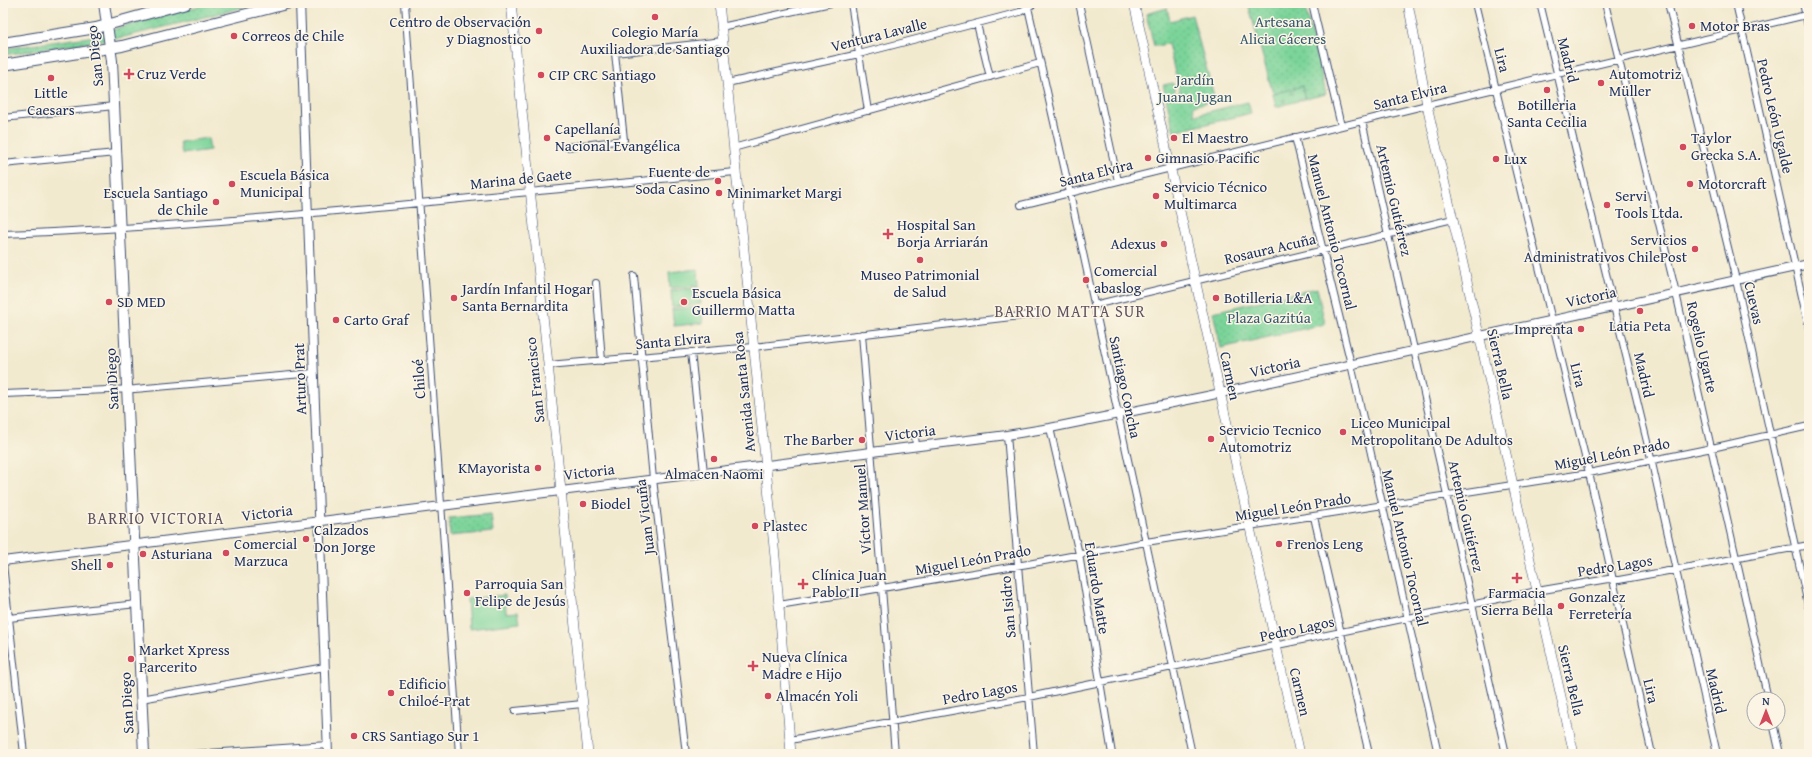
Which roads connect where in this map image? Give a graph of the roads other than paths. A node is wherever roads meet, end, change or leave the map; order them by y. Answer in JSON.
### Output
{"nodes":[{"id":1,"x":104,"y":3,"type":"edge"},
{"id":2,"x":186,"y":3,"type":"edge"},
{"id":3,"x":290,"y":3,"type":"edge"},
{"id":4,"x":300,"y":3,"type":"edge"},
{"id":5,"x":405,"y":3,"type":"edge"},
{"id":6,"x":511,"y":3,"type":"edge"},
{"id":7,"x":719,"y":3,"type":"edge"},
{"id":8,"x":831,"y":3,"type":"edge"},
{"id":9,"x":851,"y":3,"type":"edge"},
{"id":10,"x":1035,"y":3,"type":"edge"},
{"id":11,"x":1079,"y":3,"type":"edge"},
{"id":12,"x":1134,"y":3,"type":"edge"},
{"id":13,"x":1312,"y":3,"type":"edge"},
{"id":14,"x":1408,"y":3,"type":"edge"},
{"id":15,"x":1475,"y":3,"type":"edge"},
{"id":16,"x":1540,"y":3,"type":"edge"},
{"id":17,"x":1605,"y":3,"type":"edge"},
{"id":18,"x":1668,"y":3,"type":"edge"},
{"id":19,"x":1736,"y":3,"type":"edge"},
{"id":20,"x":1804,"y":3,"type":"edge"},
{"id":21,"x":1027,"y":5,"type":"edge"},
{"id":22,"x":1806,"y":15,"type":"junction"},
{"id":23,"x":977,"y":24,"type":"junction"},
{"id":24,"x":107,"y":25,"type":"junction"},
{"id":25,"x":1809,"y":26,"type":"edge"},
{"id":26,"x":721,"y":27,"type":"junction"},
{"id":27,"x":1742,"y":30,"type":"junction"},
{"id":28,"x":723,"y":41,"type":"junction"},
{"id":29,"x":3,"y":43,"type":"edge"},
{"id":30,"x":1679,"y":45,"type":"junction"},
{"id":31,"x":111,"y":48,"type":"junction"},
{"id":32,"x":859,"y":54,"type":"junction"},
{"id":33,"x":1619,"y":59,"type":"junction"},
{"id":34,"x":1040,"y":63,"type":"junction"},
{"id":35,"x":3,"y":65,"type":"edge"},
{"id":36,"x":1558,"y":74,"type":"junction"},
{"id":37,"x":990,"y":77,"type":"junction"},
{"id":38,"x":727,"y":84,"type":"junction"},
{"id":39,"x":1495,"y":88,"type":"junction"},
{"id":40,"x":1427,"y":105,"type":"junction"},
{"id":41,"x":114,"y":106,"type":"junction"},
{"id":42,"x":868,"y":111,"type":"junction"},
{"id":43,"x":3,"y":118,"type":"edge"},
{"id":44,"x":1362,"y":121,"type":"junction"},
{"id":45,"x":1341,"y":126,"type":"junction"},
{"id":46,"x":1295,"y":137,"type":"junction"},
{"id":47,"x":568,"y":147,"type":"dead end"},
{"id":48,"x":733,"y":148,"type":"junction"},
{"id":49,"x":116,"y":153,"type":"junction"},
{"id":50,"x":3,"y":164,"type":"edge"},
{"id":51,"x":1170,"y":168,"type":"junction"},
{"id":52,"x":736,"y":172,"type":"junction"},
{"id":53,"x":1118,"y":181,"type":"junction"},
{"id":54,"x":530,"y":192,"type":"junction"},
{"id":55,"x":1070,"y":193,"type":"junction"},
{"id":56,"x":419,"y":203,"type":"junction"},
{"id":57,"x":1021,"y":205,"type":"dead end"},
{"id":58,"x":308,"y":214,"type":"junction"},
{"id":59,"x":1452,"y":219,"type":"junction"},
{"id":60,"x":120,"y":229,"type":"junction"},
{"id":61,"x":3,"y":234,"type":"edge"},
{"id":62,"x":1388,"y":234,"type":"junction"},
{"id":63,"x":1323,"y":250,"type":"junction"},
{"id":64,"x":1809,"y":264,"type":"edge"},
{"id":65,"x":1796,"y":267,"type":"junction"},
{"id":66,"x":634,"y":276,"type":"dead end"},
{"id":67,"x":1736,"y":280,"type":"junction"},
{"id":68,"x":1195,"y":281,"type":"junction"},
{"id":69,"x":596,"y":283,"type":"dead end"},
{"id":70,"x":1676,"y":293,"type":"junction"},
{"id":71,"x":1094,"y":305,"type":"junction"},
{"id":72,"x":1615,"y":306,"type":"junction"},
{"id":73,"x":1038,"y":314,"type":"dead end"},
{"id":74,"x":1552,"y":320,"type":"junction"},
{"id":75,"x":1809,"y":328,"type":"edge"},
{"id":76,"x":862,"y":334,"type":"junction"},
{"id":77,"x":1478,"y":336,"type":"junction"},
{"id":78,"x":753,"y":347,"type":"junction"},
{"id":79,"x":1414,"y":350,"type":"junction"},
{"id":80,"x":691,"y":352,"type":"junction"},
{"id":81,"x":641,"y":357,"type":"junction"},
{"id":82,"x":602,"y":361,"type":"junction"},
{"id":83,"x":1351,"y":364,"type":"junction"},
{"id":84,"x":548,"y":366,"type":"junction"},
{"id":85,"x":314,"y":373,"type":"junction"},
{"id":86,"x":127,"y":389,"type":"junction"},
{"id":87,"x":1220,"y":393,"type":"junction"},
{"id":88,"x":3,"y":394,"type":"edge"},
{"id":89,"x":1117,"y":414,"type":"junction"},
{"id":90,"x":1809,"y":426,"type":"edge"},
{"id":91,"x":1050,"y":428,"type":"junction"},
{"id":92,"x":1007,"y":435,"type":"junction"},
{"id":93,"x":1770,"y":435,"type":"junction"},
{"id":94,"x":915,"y":436,"type":"dead end"},
{"id":95,"x":916,"y":446,"type":"junction"},
{"id":96,"x":1712,"y":448,"type":"junction"},
{"id":97,"x":872,"y":452,"type":"junction"},
{"id":98,"x":1651,"y":461,"type":"junction"},
{"id":99,"x":765,"y":465,"type":"junction"},
{"id":100,"x":704,"y":472,"type":"junction"},
{"id":101,"x":1589,"y":473,"type":"junction"},
{"id":102,"x":653,"y":479,"type":"junction"},
{"id":103,"x":1514,"y":485,"type":"junction"},
{"id":104,"x":561,"y":490,"type":"junction"},
{"id":105,"x":1448,"y":496,"type":"junction"},
{"id":106,"x":441,"y":505,"type":"junction"},
{"id":107,"x":1383,"y":506,"type":"junction"},
{"id":108,"x":1314,"y":517,"type":"junction"},
{"id":109,"x":320,"y":521,"type":"junction"},
{"id":110,"x":1249,"y":527,"type":"junction"},
{"id":111,"x":1146,"y":542,"type":"junction"},
{"id":112,"x":134,"y":544,"type":"junction"},
{"id":113,"x":1809,"y":545,"type":"edge"},
{"id":114,"x":1795,"y":547,"type":"junction"},
{"id":115,"x":1079,"y":554,"type":"junction"},
{"id":116,"x":1736,"y":558,"type":"junction"},
{"id":117,"x":3,"y":562,"type":"edge"},
{"id":118,"x":1018,"y":565,"type":"junction"},
{"id":119,"x":1675,"y":569,"type":"junction"},
{"id":120,"x":1612,"y":580,"type":"junction"},
{"id":121,"x":882,"y":588,"type":"junction"},
{"id":122,"x":1537,"y":592,"type":"junction"},
{"id":123,"x":137,"y":604,"type":"junction"},
{"id":124,"x":779,"y":605,"type":"junction"},
{"id":125,"x":1473,"y":605,"type":"junction"},
{"id":126,"x":1809,"y":609,"type":"edge"},
{"id":127,"x":9,"y":618,"type":"junction"},
{"id":128,"x":1408,"y":619,"type":"junction"},
{"id":129,"x":1341,"y":633,"type":"junction"},
{"id":130,"x":1276,"y":646,"type":"junction"},
{"id":131,"x":325,"y":668,"type":"junction"},
{"id":132,"x":1173,"y":668,"type":"junction"},
{"id":133,"x":1099,"y":683,"type":"junction"},
{"id":134,"x":1766,"y":691,"type":"edge"},
{"id":135,"x":1029,"y":697,"type":"junction"},
{"id":136,"x":142,"y":699,"type":"junction"},
{"id":137,"x":582,"y":704,"type":"junction"},
{"id":138,"x":514,"y":711,"type":"dead end"},
{"id":139,"x":892,"y":722,"type":"junction"},
{"id":140,"x":1775,"y":731,"type":"edge"},
{"id":141,"x":790,"y":740,"type":"junction"},
{"id":142,"x":328,"y":745,"type":"junction"},
{"id":143,"x":24,"y":754,"type":"edge"},
{"id":144,"x":144,"y":754,"type":"edge"},
{"id":145,"x":193,"y":754,"type":"edge"},
{"id":146,"x":328,"y":754,"type":"edge"},
{"id":147,"x":459,"y":754,"type":"edge"},
{"id":148,"x":588,"y":754,"type":"edge"},
{"id":149,"x":686,"y":754,"type":"edge"},
{"id":150,"x":791,"y":754,"type":"edge"},
{"id":151,"x":895,"y":754,"type":"edge"},
{"id":152,"x":1034,"y":754,"type":"edge"},
{"id":153,"x":1112,"y":754,"type":"edge"},
{"id":154,"x":1192,"y":754,"type":"edge"},
{"id":155,"x":1300,"y":754,"type":"edge"},
{"id":156,"x":1369,"y":754,"type":"edge"},
{"id":157,"x":1438,"y":754,"type":"edge"},
{"id":158,"x":1506,"y":754,"type":"edge"},
{"id":159,"x":1574,"y":754,"type":"edge"},
{"id":160,"x":1652,"y":754,"type":"edge"},
{"id":161,"x":1716,"y":754,"type":"edge"},
{"id":162,"x":1780,"y":754,"type":"edge"}],
"edges":[{"from":1,"to":24,"type":"main road","name":"San Diego"},
{"from":2,"to":24,"type":"main road"},
{"from":3,"to":31,"type":"main road"},
{"from":4,"to":58,"type":"street","name":"Arturo Prat"},
{"from":5,"to":56,"type":"street","name":"Chiloé"},
{"from":6,"to":54,"type":"main road","name":"San Francisco"},
{"from":7,"to":26,"type":"main road","name":"Avenida Santa Rosa"},
{"from":8,"to":26,"type":"street"},
{"from":9,"to":32,"type":"street"},
{"from":10,"to":21,"type":"street","name":"Ventura Lavalle"},
{"from":11,"to":53,"type":"street"},
{"from":12,"to":51,"type":"main road","name":"Carmen"},
{"from":13,"to":45,"type":"street"},
{"from":14,"to":40,"type":"main road","name":"Sierra Bella"},
{"from":15,"to":39,"type":"street","name":"Lira"},
{"from":16,"to":36,"type":"street","name":"Madrid"},
{"from":17,"to":33,"type":"street","name":"Rogelio Ugarte"},
{"from":18,"to":30,"type":"street","name":"Cuevas"},
{"from":19,"to":27,"type":"street","name":"Pedro León Ugalde"},
{"from":20,"to":22,"type":"street"},
{"from":21,"to":23,"type":"street","name":"Ventura Lavalle"},
{"from":21,"to":34,"type":"street","name":"Santiago Concha"},
{"from":22,"to":25,"type":"street"},
{"from":22,"to":27,"type":"street","name":"Santa Elvira"},
{"from":23,"to":32,"type":"street","name":"Ventura Lavalle"},
{"from":23,"to":37,"type":"street"},
{"from":24,"to":29,"type":"main road"},
{"from":24,"to":31,"type":"main road","name":"San Diego"},
{"from":26,"to":28,"type":"main road","name":"Avenida Santa Rosa"},
{"from":27,"to":30,"type":"street","name":"Santa Elvira"},
{"from":27,"to":65,"type":"street","name":"Pedro León Ugalde"},
{"from":28,"to":38,"type":"main road","name":"Avenida Santa Rosa"},
{"from":28,"to":47,"type":"street"},
{"from":30,"to":33,"type":"street","name":"Santa Elvira"},
{"from":30,"to":67,"type":"street","name":"Cuevas"},
{"from":31,"to":35,"type":"main road"},
{"from":31,"to":41,"type":"main road","name":"San Diego"},
{"from":32,"to":38,"type":"street","name":"Ventura Lavalle"},
{"from":32,"to":42,"type":"street"},
{"from":33,"to":36,"type":"street","name":"Santa Elvira"},
{"from":33,"to":70,"type":"street","name":"Rogelio Ugarte"},
{"from":34,"to":37,"type":"street"},
{"from":34,"to":55,"type":"street","name":"Santiago Concha"},
{"from":36,"to":39,"type":"street","name":"Santa Elvira"},
{"from":36,"to":72,"type":"street","name":"Madrid"},
{"from":37,"to":42,"type":"street"},
{"from":38,"to":48,"type":"main road","name":"Avenida Santa Rosa"},
{"from":39,"to":40,"type":"street","name":"Santa Elvira"},
{"from":39,"to":74,"type":"street","name":"Lira"},
{"from":40,"to":44,"type":"street","name":"Santa Elvira"},
{"from":40,"to":59,"type":"main road","name":"Sierra Bella"},
{"from":41,"to":43,"type":"street"},
{"from":41,"to":49,"type":"main road","name":"San Diego"},
{"from":42,"to":48,"type":"street"},
{"from":44,"to":45,"type":"street","name":"Santa Elvira"},
{"from":44,"to":62,"type":"street","name":"Artemio Gutiérrez"},
{"from":45,"to":46,"type":"street","name":"Santa Elvira"},
{"from":46,"to":51,"type":"street","name":"Santa Elvira"},
{"from":46,"to":63,"type":"street","name":"Manuel Antonio Tocornal"},
{"from":48,"to":52,"type":"main road","name":"Avenida Santa Rosa"},
{"from":49,"to":50,"type":"street"},
{"from":49,"to":60,"type":"main road","name":"San Diego"},
{"from":51,"to":53,"type":"street","name":"Santa Elvira"},
{"from":51,"to":68,"type":"main road","name":"Carmen"},
{"from":52,"to":54,"type":"street","name":"Marina de Gaete"},
{"from":52,"to":78,"type":"main road","name":"Avenida Santa Rosa"},
{"from":53,"to":55,"type":"street","name":"Santa Elvira"},
{"from":54,"to":56,"type":"street","name":"Marina de Gaete"},
{"from":54,"to":84,"type":"main road","name":"San Francisco"},
{"from":55,"to":57,"type":"street","name":"Santa Elvira"},
{"from":55,"to":71,"type":"street","name":"Santiago Concha"},
{"from":56,"to":58,"type":"street","name":"Marina de Gaete"},
{"from":56,"to":106,"type":"street","name":"Chiloé"},
{"from":58,"to":60,"type":"street","name":"Marina de Gaete"},
{"from":58,"to":85,"type":"street","name":"Arturo Prat"},
{"from":59,"to":62,"type":"street","name":"Rosaura Acuña"},
{"from":59,"to":77,"type":"main road","name":"Sierra Bella"},
{"from":60,"to":61,"type":"street","name":"Marina de Gaete"},
{"from":60,"to":86,"type":"main road","name":"San Diego"},
{"from":62,"to":63,"type":"street","name":"Rosaura Acuña"},
{"from":62,"to":79,"type":"street","name":"Artemio Gutiérrez"},
{"from":63,"to":68,"type":"street","name":"Rosaura Acuña"},
{"from":63,"to":83,"type":"street","name":"Manuel Antonio Tocornal"},
{"from":64,"to":65,"type":"street","name":"Victoria"},
{"from":65,"to":67,"type":"street","name":"Victoria"},
{"from":65,"to":75,"type":"street","name":"Pedro León Ugalde"},
{"from":66,"to":81,"type":"street","name":"Juan Vicuña"},
{"from":67,"to":70,"type":"street","name":"Victoria"},
{"from":67,"to":93,"type":"street","name":"Cuevas"},
{"from":68,"to":71,"type":"street","name":"Rosaura Acuña"},
{"from":68,"to":87,"type":"main road","name":"Carmen"},
{"from":69,"to":82,"type":"street"},
{"from":70,"to":72,"type":"street","name":"Victoria"},
{"from":70,"to":96,"type":"street","name":"Rogelio Ugarte"},
{"from":71,"to":89,"type":"street","name":"Santiago Concha"},
{"from":72,"to":74,"type":"street","name":"Victoria"},
{"from":72,"to":98,"type":"street","name":"Madrid"},
{"from":73,"to":76,"type":"street","name":"Santa Elvira"},
{"from":74,"to":77,"type":"street","name":"Victoria"},
{"from":74,"to":101,"type":"street","name":"Lira"},
{"from":76,"to":78,"type":"street","name":"Santa Elvira"},
{"from":76,"to":97,"type":"street","name":"Víctor Manuel"},
{"from":77,"to":79,"type":"street","name":"Victoria"},
{"from":77,"to":103,"type":"main road","name":"Sierra Bella"},
{"from":78,"to":80,"type":"street","name":"Santa Elvira"},
{"from":78,"to":99,"type":"main road","name":"Avenida Santa Rosa"},
{"from":79,"to":83,"type":"street","name":"Victoria"},
{"from":79,"to":105,"type":"street","name":"Artemio Gutiérrez"},
{"from":80,"to":81,"type":"street","name":"Santa Elvira"},
{"from":80,"to":100,"type":"street"},
{"from":81,"to":82,"type":"street","name":"Santa Elvira"},
{"from":81,"to":102,"type":"street","name":"Juan Vicuña"},
{"from":82,"to":84,"type":"street","name":"Santa Elvira"},
{"from":83,"to":87,"type":"street","name":"Victoria"},
{"from":83,"to":107,"type":"street","name":"Manuel Antonio Tocornal"},
{"from":84,"to":104,"type":"main road","name":"San Francisco"},
{"from":85,"to":86,"type":"street"},
{"from":85,"to":109,"type":"street","name":"Arturo Prat"},
{"from":86,"to":88,"type":"street"},
{"from":86,"to":112,"type":"main road","name":"San Diego"},
{"from":87,"to":89,"type":"street","name":"Victoria"},
{"from":87,"to":110,"type":"main road","name":"Carmen"},
{"from":89,"to":91,"type":"street","name":"Victoria"},
{"from":89,"to":111,"type":"street","name":"Santiago Concha"},
{"from":90,"to":93,"type":"street","name":"Miguel León Prado"},
{"from":91,"to":92,"type":"street","name":"Victoria"},
{"from":91,"to":115,"type":"street","name":"Eduardo Matte"},
{"from":92,"to":95,"type":"street","name":"Victoria"},
{"from":92,"to":118,"type":"street","name":"San Isidro"},
{"from":93,"to":96,"type":"street","name":"Miguel León Prado"},
{"from":93,"to":114,"type":"street","name":"Cuevas"},
{"from":94,"to":95,"type":"street"},
{"from":95,"to":97,"type":"street","name":"Victoria"},
{"from":96,"to":98,"type":"street","name":"Miguel León Prado"},
{"from":96,"to":116,"type":"street","name":"Rogelio Ugarte"},
{"from":97,"to":99,"type":"street","name":"Victoria"},
{"from":97,"to":121,"type":"street","name":"Víctor Manuel"},
{"from":98,"to":101,"type":"street","name":"Miguel León Prado"},
{"from":98,"to":119,"type":"street","name":"Madrid"},
{"from":99,"to":100,"type":"street","name":"Victoria"},
{"from":99,"to":124,"type":"main road","name":"Avenida Santa Rosa"},
{"from":100,"to":102,"type":"street","name":"Victoria"},
{"from":101,"to":103,"type":"street","name":"Miguel León Prado"},
{"from":101,"to":120,"type":"street","name":"Lira"},
{"from":102,"to":104,"type":"street","name":"Victoria"},
{"from":102,"to":149,"type":"street","name":"Juan Vicuña"},
{"from":103,"to":105,"type":"street","name":"Miguel León Prado"},
{"from":103,"to":122,"type":"main road","name":"Sierra Bella"},
{"from":104,"to":106,"type":"street","name":"Victoria"},
{"from":104,"to":137,"type":"main road","name":"San Francisco"},
{"from":105,"to":107,"type":"street","name":"Miguel León Prado"},
{"from":105,"to":125,"type":"street","name":"Artemio Gutiérrez"},
{"from":106,"to":109,"type":"street","name":"Victoria"},
{"from":106,"to":147,"type":"street","name":"Chiloé"},
{"from":107,"to":108,"type":"street","name":"Miguel León Prado"},
{"from":107,"to":128,"type":"street","name":"Manuel Antonio Tocornal"},
{"from":108,"to":110,"type":"street","name":"Miguel León Prado"},
{"from":108,"to":129,"type":"street"},
{"from":109,"to":112,"type":"street","name":"Victoria"},
{"from":109,"to":131,"type":"street","name":"Arturo Prat"},
{"from":110,"to":111,"type":"street","name":"Miguel León Prado"},
{"from":110,"to":130,"type":"main road","name":"Carmen"},
{"from":111,"to":115,"type":"street","name":"Miguel León Prado"},
{"from":111,"to":132,"type":"street","name":"Santiago Concha"},
{"from":112,"to":117,"type":"street","name":"Victoria"},
{"from":112,"to":123,"type":"main road","name":"San Diego"},
{"from":113,"to":114,"type":"street","name":"Pedro Lagos"},
{"from":114,"to":116,"type":"street","name":"Pedro Lagos"},
{"from":114,"to":126,"type":"street","name":"Cuevas"},
{"from":115,"to":118,"type":"street","name":"Miguel León Prado"},
{"from":115,"to":133,"type":"street","name":"Eduardo Matte"},
{"from":116,"to":119,"type":"street","name":"Pedro Lagos"},
{"from":116,"to":134,"type":"street","name":"Rogelio Ugarte"},
{"from":117,"to":127,"type":"street"},
{"from":118,"to":121,"type":"street","name":"Miguel León Prado"},
{"from":118,"to":135,"type":"street","name":"San Isidro"},
{"from":119,"to":120,"type":"street","name":"Pedro Lagos"},
{"from":119,"to":161,"type":"street","name":"Madrid"},
{"from":120,"to":122,"type":"street","name":"Pedro Lagos"},
{"from":120,"to":160,"type":"street","name":"Lira"},
{"from":121,"to":124,"type":"street","name":"Miguel León Prado"},
{"from":121,"to":139,"type":"street","name":"Víctor Manuel"},
{"from":122,"to":125,"type":"street","name":"Pedro Lagos"},
{"from":122,"to":159,"type":"main road","name":"Sierra Bella"},
{"from":123,"to":127,"type":"street"},
{"from":123,"to":136,"type":"main road","name":"San Diego"},
{"from":124,"to":141,"type":"main road","name":"Avenida Santa Rosa"},
{"from":125,"to":128,"type":"street","name":"Pedro Lagos"},
{"from":125,"to":158,"type":"street","name":"Artemio Gutiérrez"},
{"from":127,"to":143,"type":"street"},
{"from":128,"to":129,"type":"street","name":"Pedro Lagos"},
{"from":128,"to":157,"type":"street","name":"Manuel Antonio Tocornal"},
{"from":129,"to":130,"type":"street","name":"Pedro Lagos"},
{"from":129,"to":156,"type":"street"},
{"from":130,"to":132,"type":"street","name":"Pedro Lagos"},
{"from":130,"to":155,"type":"main road","name":"Carmen"},
{"from":131,"to":136,"type":"street"},
{"from":131,"to":142,"type":"street","name":"Arturo Prat"},
{"from":132,"to":133,"type":"street","name":"Pedro Lagos"},
{"from":132,"to":154,"type":"street","name":"Santiago Concha"},
{"from":133,"to":135,"type":"street","name":"Pedro Lagos"},
{"from":133,"to":153,"type":"street","name":"Eduardo Matte"},
{"from":135,"to":139,"type":"street","name":"Pedro Lagos"},
{"from":135,"to":152,"type":"street","name":"San Isidro"},
{"from":136,"to":144,"type":"main road","name":"San Diego"},
{"from":137,"to":138,"type":"street"},
{"from":137,"to":148,"type":"main road","name":"San Francisco"},
{"from":139,"to":141,"type":"street","name":"Pedro Lagos"},
{"from":139,"to":151,"type":"street","name":"Víctor Manuel"},
{"from":140,"to":162,"type":"street"},
{"from":141,"to":150,"type":"main road","name":"Avenida Santa Rosa"},
{"from":142,"to":145,"type":"street"},
{"from":142,"to":146,"type":"street","name":"Arturo Prat"}]}
